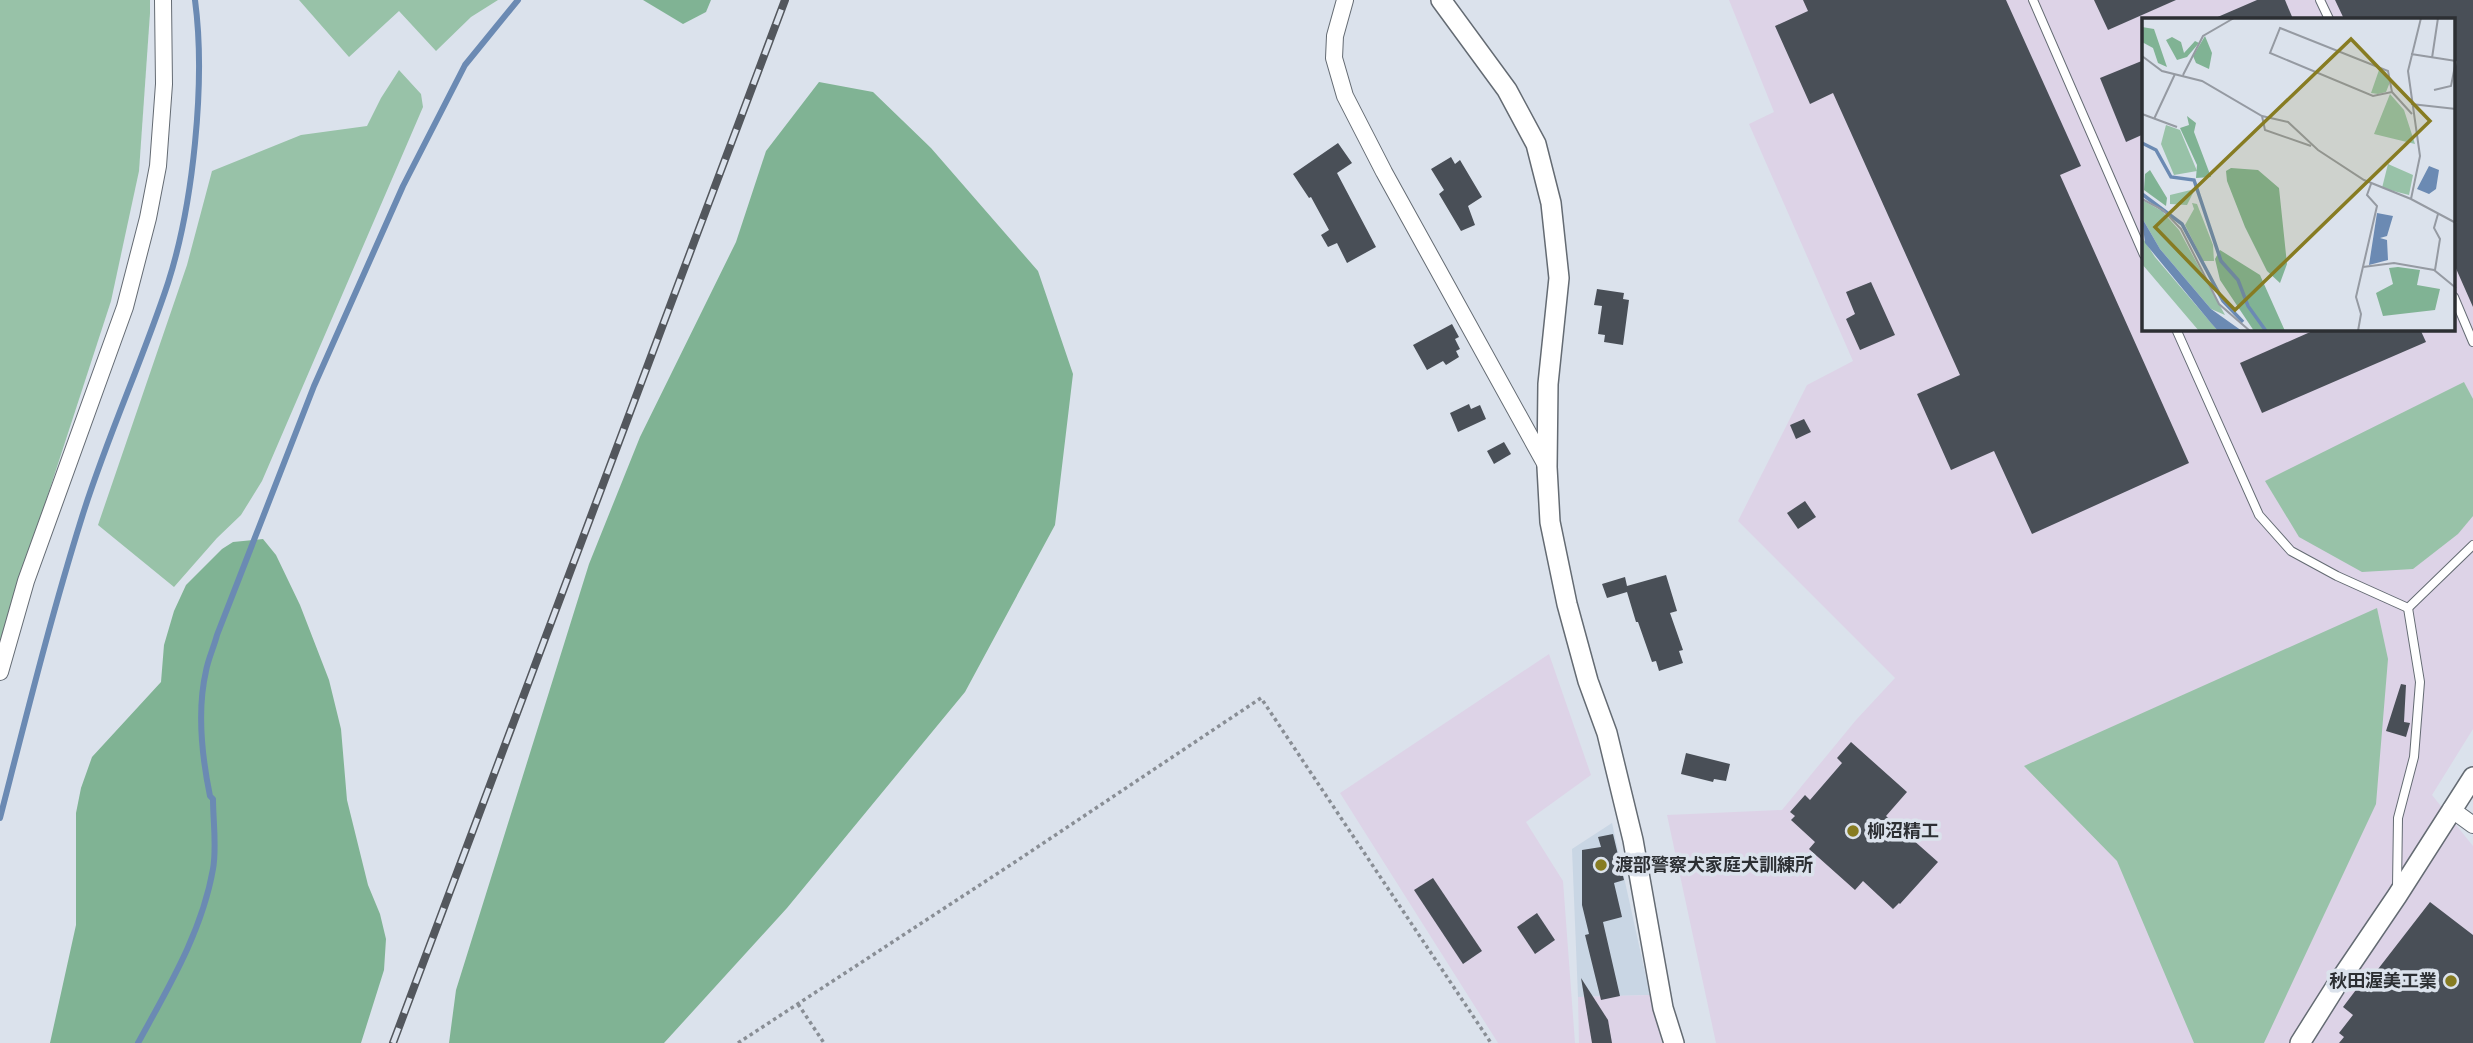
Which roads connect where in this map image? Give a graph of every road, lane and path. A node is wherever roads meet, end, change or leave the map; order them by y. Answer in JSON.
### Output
{"nodes":[{"id":1,"x":163,"y":0,"type":"edge"},
{"id":2,"x":1345,"y":0,"type":"edge"},
{"id":3,"x":1441,"y":0,"type":"edge"},
{"id":4,"x":2033,"y":0,"type":"edge"},
{"id":5,"x":2320,"y":0,"type":"edge"},
{"id":6,"x":2329,"y":18,"type":"edge"},
{"id":7,"x":2142,"y":250,"type":"edge"},
{"id":8,"x":2456,"y":302,"type":"edge"},
{"id":9,"x":2177,"y":331,"type":"edge"},
{"id":10,"x":2473,"y":342,"type":"edge"},
{"id":11,"x":1547,"y":467,"type":"junction"},
{"id":12,"x":2473,"y":545,"type":"edge"},
{"id":13,"x":2408,"y":608,"type":"junction"},
{"id":14,"x":0,"y":672,"type":"edge"},
{"id":15,"x":2473,"y":777,"type":"edge"},
{"id":16,"x":2451,"y":809,"type":"junction"},
{"id":17,"x":2473,"y":825,"type":"edge"},
{"id":18,"x":2397,"y":897,"type":"junction"},
{"id":19,"x":798,"y":1003,"type":"junction"},
{"id":20,"x":737,"y":1043,"type":"edge"},
{"id":21,"x":824,"y":1043,"type":"edge"},
{"id":22,"x":1491,"y":1043,"type":"edge"},
{"id":23,"x":1674,"y":1043,"type":"edge"},
{"id":24,"x":2300,"y":1043,"type":"edge"}],
"edges":[{"from":1,"to":14,"type":"street"},
{"from":2,"to":11,"type":"street"},
{"from":3,"to":11,"type":"street"},
{"from":4,"to":7,"type":"lane"},
{"from":5,"to":6,"type":"lane"},
{"from":8,"to":10,"type":"lane"},
{"from":9,"to":13,"type":"lane"},
{"from":11,"to":23,"type":"street"},
{"from":12,"to":13,"type":"lane"},
{"from":13,"to":18,"type":"lane"},
{"from":15,"to":16,"type":"street"},
{"from":16,"to":17,"type":"street"},
{"from":16,"to":18,"type":"street"},
{"from":18,"to":24,"type":"street"},
{"from":19,"to":20,"type":"path"},
{"from":19,"to":21,"type":"path"},
{"from":19,"to":22,"type":"path"}]}
